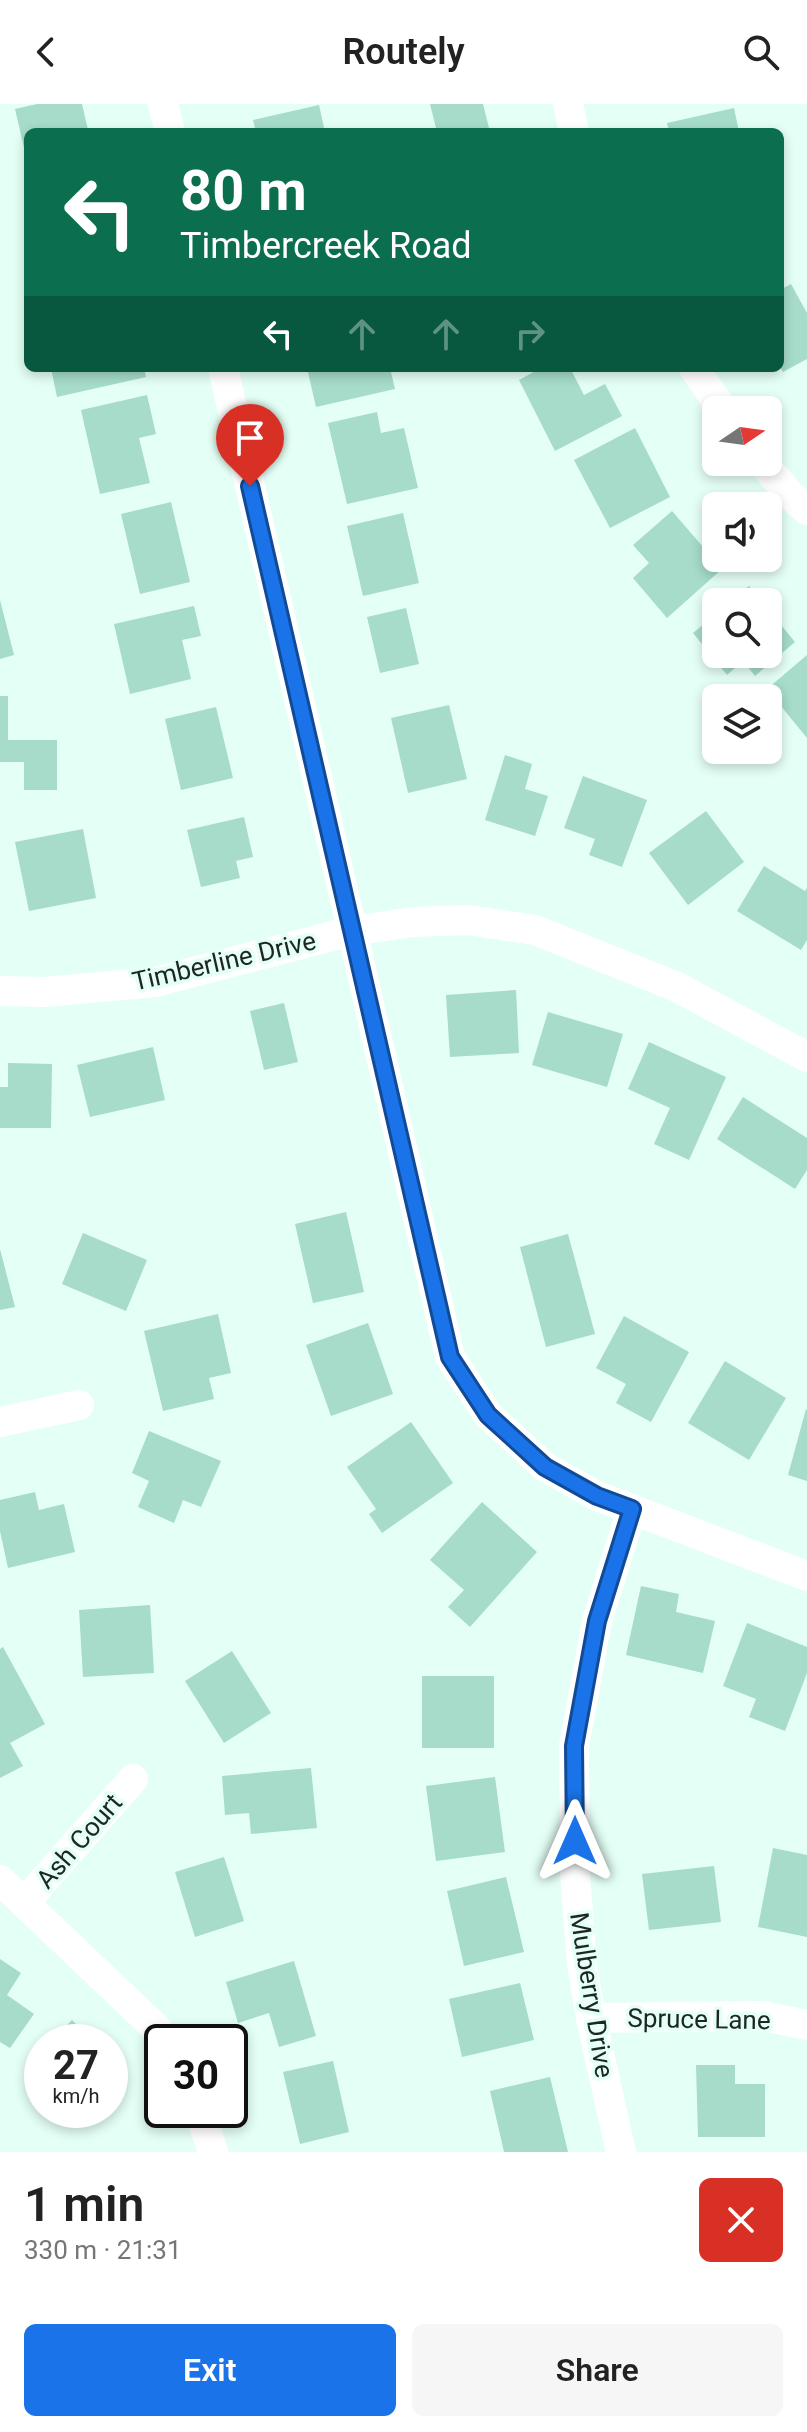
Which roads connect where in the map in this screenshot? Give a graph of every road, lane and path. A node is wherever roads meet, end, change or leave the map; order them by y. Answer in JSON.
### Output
{"nodes":[{"id":1,"x":163,"y":104,"type":"edge"},
{"id":2,"x":568,"y":104,"type":"edge"},
{"id":3,"x":169,"y":128,"type":"edge"},
{"id":4,"x":573,"y":128,"type":"edge"},
{"id":5,"x":224,"y":372,"type":"edge"},
{"id":6,"x":697,"y":372,"type":"edge"},
{"id":7,"x":713,"y":396,"type":"edge"},
{"id":8,"x":774,"y":476,"type":"edge"},
{"id":9,"x":807,"y":510,"type":"edge"},
{"id":10,"x":352,"y":931,"type":"junction"},
{"id":11,"x":0,"y":991,"type":"edge"},
{"id":12,"x":807,"y":1057,"type":"edge"},
{"id":13,"x":79,"y":1405,"type":"dead end"},
{"id":14,"x":0,"y":1422,"type":"edge"},
{"id":15,"x":632,"y":1509,"type":"junction"},
{"id":16,"x":807,"y":1576,"type":"edge"},
{"id":17,"x":133,"y":1779,"type":"dead end"},
{"id":18,"x":0,"y":1880,"type":"edge"},
{"id":19,"x":24,"y":1903,"type":"junction"},
{"id":20,"x":591,"y":2018,"type":"junction"},
{"id":21,"x":152,"y":2024,"type":"edge"},
{"id":22,"x":807,"y":2025,"type":"edge"},
{"id":23,"x":205,"y":2128,"type":"edge"},
{"id":24,"x":213,"y":2152,"type":"edge"},
{"id":25,"x":621,"y":2152,"type":"edge"}],
"edges":[{"from":1,"to":3,"type":"street"},
{"from":2,"to":4,"type":"street"},
{"from":5,"to":10,"type":"street"},
{"from":6,"to":7,"type":"street"},
{"from":8,"to":9,"type":"street"},
{"from":10,"to":11,"type":"street","name":"Timberline Drive"},
{"from":10,"to":12,"type":"street","name":"Timberline Drive"},
{"from":10,"to":15,"type":"street"},
{"from":13,"to":14,"type":"street"},
{"from":15,"to":16,"type":"street"},
{"from":15,"to":20,"type":"street","name":"Mulberry Drive"},
{"from":17,"to":19,"type":"street","name":"Ash Court"},
{"from":18,"to":19,"type":"street"},
{"from":19,"to":21,"type":"street"},
{"from":20,"to":22,"type":"street","name":"Spruce Lane"},
{"from":20,"to":25,"type":"street","name":"Mulberry Drive"},
{"from":23,"to":24,"type":"street"}]}
